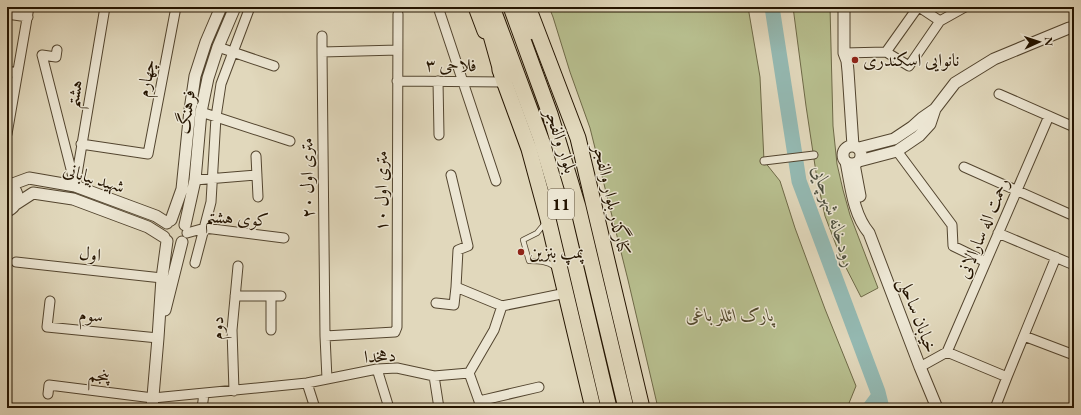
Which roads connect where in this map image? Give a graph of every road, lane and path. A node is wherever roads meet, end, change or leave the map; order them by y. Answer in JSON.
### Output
{"nodes":[{"id":1,"x":29,"y":7,"type":"edge"},
{"id":2,"x":105,"y":7,"type":"edge"},
{"id":3,"x":176,"y":7,"type":"edge"},
{"id":4,"x":220,"y":7,"type":"edge"},
{"id":5,"x":235,"y":7,"type":"edge"},
{"id":6,"x":250,"y":7,"type":"edge"},
{"id":7,"x":438,"y":7,"type":"edge"},
{"id":8,"x":476,"y":7,"type":"edge"},
{"id":9,"x":483,"y":7,"type":"edge"},
{"id":10,"x":492,"y":7,"type":"edge"},
{"id":11,"x":511,"y":7,"type":"edge"},
{"id":12,"x":522,"y":7,"type":"edge"},
{"id":13,"x":528,"y":7,"type":"edge"},
{"id":14,"x":844,"y":7,"type":"edge"},
{"id":15,"x":919,"y":7,"type":"edge"},
{"id":16,"x":965,"y":7,"type":"edge"},
{"id":17,"x":7,"y":14,"type":"edge"},
{"id":18,"x":398,"y":14,"type":"dead end"},
{"id":19,"x":28,"y":17,"type":"junction"},
{"id":20,"x":940,"y":21,"type":"junction"},
{"id":21,"x":1072,"y":26,"type":"edge"},
{"id":22,"x":322,"y":36,"type":"dead end"},
{"id":23,"x":218,"y":46,"type":"junction"},
{"id":24,"x":57,"y":50,"type":"dead end"},
{"id":25,"x":398,"y":50,"type":"junction"},
{"id":26,"x":232,"y":52,"type":"junction"},
{"id":27,"x":322,"y":52,"type":"junction"},
{"id":28,"x":886,"y":52,"type":"junction"},
{"id":29,"x":844,"y":53,"type":"junction"},
{"id":30,"x":274,"y":66,"type":"dead end"},
{"id":31,"x":7,"y":71,"type":"edge"},
{"id":32,"x":17,"y":73,"type":"junction"},
{"id":33,"x":398,"y":81,"type":"junction"},
{"id":34,"x":438,"y":81,"type":"junction"},
{"id":35,"x":463,"y":81,"type":"junction"},
{"id":36,"x":504,"y":82,"type":"junction"},
{"id":37,"x":999,"y":94,"type":"dead end"},
{"id":38,"x":935,"y":109,"type":"junction"},
{"id":39,"x":201,"y":112,"type":"junction"},
{"id":40,"x":550,"y":114,"type":"junction"},
{"id":41,"x":1049,"y":116,"type":"junction"},
{"id":42,"x":216,"y":117,"type":"junction"},
{"id":43,"x":1074,"y":127,"type":"edge"},
{"id":44,"x":7,"y":134,"type":"edge"},
{"id":45,"x":439,"y":135,"type":"dead end"},
{"id":46,"x":290,"y":140,"type":"dead end"},
{"id":47,"x":82,"y":144,"type":"junction"},
{"id":48,"x":853,"y":147,"type":"junction"},
{"id":49,"x":897,"y":151,"type":"junction"},
{"id":50,"x":814,"y":155,"type":"dead end"},
{"id":51,"x":256,"y":156,"type":"dead end"},
{"id":52,"x":764,"y":161,"type":"dead end"},
{"id":53,"x":853,"y":162,"type":"junction"},
{"id":54,"x":964,"y":167,"type":"dead end"},
{"id":55,"x":257,"y":175,"type":"junction"},
{"id":56,"x":451,"y":175,"type":"dead end"},
{"id":57,"x":213,"y":179,"type":"junction"},
{"id":58,"x":195,"y":180,"type":"junction"},
{"id":59,"x":496,"y":181,"type":"dead end"},
{"id":60,"x":9,"y":184,"type":"edge"},
{"id":61,"x":75,"y":186,"type":"junction"},
{"id":62,"x":1017,"y":191,"type":"junction"},
{"id":63,"x":258,"y":197,"type":"dead end"},
{"id":64,"x":16,"y":204,"type":"junction"},
{"id":65,"x":7,"y":211,"type":"edge"},
{"id":66,"x":1074,"y":216,"type":"edge"},
{"id":67,"x":548,"y":219,"type":"junction"},
{"id":68,"x":169,"y":222,"type":"junction"},
{"id":69,"x":205,"y":228,"type":"junction"},
{"id":70,"x":185,"y":233,"type":"junction"},
{"id":71,"x":998,"y":233,"type":"junction"},
{"id":72,"x":284,"y":238,"type":"dead end"},
{"id":73,"x":166,"y":239,"type":"junction"},
{"id":74,"x":1056,"y":257,"type":"junction"},
{"id":75,"x":16,"y":262,"type":"dead end"},
{"id":76,"x":986,"y":262,"type":"junction"},
{"id":77,"x":195,"y":263,"type":"dead end"},
{"id":78,"x":1074,"y":265,"type":"edge"},
{"id":79,"x":238,"y":266,"type":"dead end"},
{"id":80,"x":560,"y":271,"type":"junction"},
{"id":81,"x":162,"y":278,"type":"junction"},
{"id":82,"x":456,"y":287,"type":"junction"},
{"id":83,"x":566,"y":294,"type":"junction"},
{"id":84,"x":235,"y":296,"type":"junction"},
{"id":85,"x":271,"y":296,"type":"junction"},
{"id":86,"x":281,"y":296,"type":"dead end"},
{"id":87,"x":50,"y":301,"type":"dead end"},
{"id":88,"x":436,"y":303,"type":"dead end"},
{"id":89,"x":502,"y":306,"type":"junction"},
{"id":90,"x":271,"y":330,"type":"dead end"},
{"id":91,"x":325,"y":336,"type":"junction"},
{"id":92,"x":1024,"y":336,"type":"junction"},
{"id":93,"x":158,"y":338,"type":"junction"},
{"id":94,"x":947,"y":352,"type":"junction"},
{"id":95,"x":1074,"y":355,"type":"edge"},
{"id":96,"x":920,"y":368,"type":"junction"},
{"id":97,"x":377,"y":370,"type":"junction"},
{"id":98,"x":469,"y":373,"type":"junction"},
{"id":99,"x":434,"y":376,"type":"junction"},
{"id":100,"x":1007,"y":377,"type":"junction"},
{"id":101,"x":327,"y":379,"type":"junction"},
{"id":102,"x":307,"y":383,"type":"junction"},
{"id":103,"x":538,"y":387,"type":"dead end"},
{"id":104,"x":234,"y":391,"type":"junction"},
{"id":105,"x":48,"y":394,"type":"dead end"},
{"id":106,"x":204,"y":394,"type":"junction"},
{"id":107,"x":152,"y":403,"type":"edge"},
{"id":108,"x":479,"y":405,"type":"edge"},
{"id":109,"x":202,"y":408,"type":"edge"},
{"id":110,"x":315,"y":408,"type":"edge"},
{"id":111,"x":389,"y":408,"type":"edge"},
{"id":112,"x":439,"y":408,"type":"edge"},
{"id":113,"x":594,"y":408,"type":"edge"},
{"id":114,"x":609,"y":408,"type":"edge"},
{"id":115,"x":626,"y":408,"type":"edge"},
{"id":116,"x":642,"y":408,"type":"edge"},
{"id":117,"x":937,"y":408,"type":"edge"},
{"id":118,"x":995,"y":408,"type":"edge"}],
"edges":[{"from":1,"to":19,"type":"street"},
{"from":2,"to":47,"type":"street","name":"هشتم"},
{"from":3,"to":47,"type":"street","name":"چهارم"},
{"from":4,"to":68,"type":"street","name":"فرهنگ"},
{"from":5,"to":23,"type":"street","name":"فرهنگ"},
{"from":6,"to":26,"type":"street"},
{"from":7,"to":35,"type":"street"},
{"from":8,"to":36,"type":"main road"},
{"from":9,"to":36,"type":"main road"},
{"from":10,"to":114,"type":"main road","name":"بلوار والفجر","number":"11"},
{"from":11,"to":40,"type":"main road","name":"بلوار والفجر","number":"11"},
{"from":12,"to":40,"type":"main road"},
{"from":13,"to":116,"type":"main road","name":"کنارگذر بلوار والفجر","number":"11"},
{"from":14,"to":29,"type":"street"},
{"from":15,"to":20,"type":"street"},
{"from":15,"to":28,"type":"street"},
{"from":16,"to":20,"type":"street"},
{"from":17,"to":19,"type":"street"},
{"from":18,"to":25,"type":"street","name":"۱۰ متری اول"},
{"from":19,"to":32,"type":"street"},
{"from":20,"to":28,"type":"street"},
{"from":21,"to":38,"type":"street"},
{"from":22,"to":27,"type":"street","name":"۲۰ متری اول"},
{"from":23,"to":26,"type":"street"},
{"from":23,"to":39,"type":"street","name":"فرهنگ"},
{"from":24,"to":61,"type":"street"},
{"from":25,"to":27,"type":"street"},
{"from":25,"to":33,"type":"street","name":"۱۰ متری اول"},
{"from":26,"to":30,"type":"street"},
{"from":26,"to":42,"type":"street"},
{"from":27,"to":91,"type":"street","name":"۲۰ متری اول"},
{"from":28,"to":29,"type":"street"},
{"from":29,"to":48,"type":"street"},
{"from":31,"to":32,"type":"street"},
{"from":32,"to":44,"type":"street"},
{"from":33,"to":34,"type":"street","name":"فلاحی ۳"},
{"from":33,"to":91,"type":"street","name":"۱۰ متری اول"},
{"from":34,"to":35,"type":"street","name":"فلاحی ۳"},
{"from":34,"to":45,"type":"street"},
{"from":35,"to":36,"type":"street","name":"فلاحی ۳"},
{"from":35,"to":59,"type":"street"},
{"from":36,"to":67,"type":"main road"},
{"from":37,"to":41,"type":"street"},
{"from":38,"to":48,"type":"street"},
{"from":38,"to":49,"type":"street"},
{"from":39,"to":42,"type":"street"},
{"from":39,"to":58,"type":"street","name":"فرهنگ"},
{"from":40,"to":115,"type":"main road","name":"بلوار والفجر","number":"11"},
{"from":41,"to":43,"type":"street"},
{"from":41,"to":62,"type":"street","name":"رحمت اله سارالانی"},
{"from":42,"to":46,"type":"street"},
{"from":42,"to":57,"type":"street"},
{"from":47,"to":61,"type":"street","name":"هشتم"},
{"from":48,"to":53,"type":"street"},
{"from":48,"to":53,"type":"street"},
{"from":49,"to":53,"type":"street"},
{"from":49,"to":76,"type":"street"},
{"from":50,"to":52,"type":"street"},
{"from":51,"to":55,"type":"street"},
{"from":53,"to":96,"type":"street","name":"خیابان ساحلی"},
{"from":54,"to":62,"type":"street"},
{"from":55,"to":57,"type":"street"},
{"from":55,"to":63,"type":"street"},
{"from":56,"to":82,"type":"street"},
{"from":57,"to":58,"type":"street"},
{"from":57,"to":69,"type":"street"},
{"from":58,"to":70,"type":"street","name":"فرهنگ"},
{"from":60,"to":61,"type":"street","name":"شهید بیابانی"},
{"from":60,"to":64,"type":"street"},
{"from":61,"to":68,"type":"street","name":"شهید بیابانی"},
{"from":62,"to":66,"type":"street"},
{"from":62,"to":71,"type":"street","name":"رحمت اله سارالانی"},
{"from":64,"to":65,"type":"street","name":"شهید بیابانی"},
{"from":64,"to":73,"type":"street","name":"شهید بیابانی"},
{"from":67,"to":80,"type":"main road"},
{"from":67,"to":80,"type":"lane"},
{"from":68,"to":70,"type":"street"},
{"from":68,"to":73,"type":"street"},
{"from":69,"to":70,"type":"street","name":"کوی هشتم"},
{"from":69,"to":72,"type":"street","name":"کوی هشتم"},
{"from":69,"to":77,"type":"street"},
{"from":70,"to":73,"type":"street"},
{"from":70,"to":93,"type":"street","name":"فرهنگ"},
{"from":71,"to":74,"type":"street"},
{"from":71,"to":76,"type":"street","name":"رحمت اله سارالانی"},
{"from":73,"to":81,"type":"street","name":"فرهنگ"},
{"from":74,"to":78,"type":"street"},
{"from":74,"to":92,"type":"street"},
{"from":75,"to":81,"type":"street","name":"اول"},
{"from":76,"to":94,"type":"street","name":"رحمت اله سارالانی"},
{"from":79,"to":84,"type":"street","name":"دوم"},
{"from":80,"to":83,"type":"main road"},
{"from":81,"to":93,"type":"street","name":"فرهنگ"},
{"from":82,"to":88,"type":"street"},
{"from":82,"to":89,"type":"street"},
{"from":83,"to":89,"type":"street"},
{"from":83,"to":113,"type":"main road"},
{"from":84,"to":85,"type":"street"},
{"from":84,"to":104,"type":"street","name":"دوم"},
{"from":85,"to":86,"type":"street"},
{"from":85,"to":90,"type":"street"},
{"from":87,"to":93,"type":"street","name":"سوم"},
{"from":89,"to":98,"type":"street"},
{"from":91,"to":101,"type":"street","name":"۲۰ متری اول"},
{"from":92,"to":95,"type":"street"},
{"from":92,"to":100,"type":"street"},
{"from":93,"to":107,"type":"street","name":"فرهنگ"},
{"from":94,"to":96,"type":"street"},
{"from":94,"to":100,"type":"street"},
{"from":96,"to":117,"type":"street","name":"خیابان ساحلی"},
{"from":97,"to":99,"type":"street","name":"دهخدا"},
{"from":97,"to":101,"type":"street","name":"دهخدا"},
{"from":97,"to":111,"type":"street"},
{"from":98,"to":99,"type":"street","name":"دهخدا"},
{"from":98,"to":108,"type":"street"},
{"from":99,"to":112,"type":"street"},
{"from":100,"to":118,"type":"street"},
{"from":101,"to":102,"type":"street","name":"دهخدا"},
{"from":102,"to":104,"type":"street","name":"دهخدا"},
{"from":102,"to":110,"type":"street"},
{"from":103,"to":108,"type":"street"},
{"from":104,"to":106,"type":"street","name":"دهخدا"},
{"from":105,"to":107,"type":"street","name":"پنجم"},
{"from":106,"to":107,"type":"street","name":"دهخدا"},
{"from":106,"to":109,"type":"street"}]}
